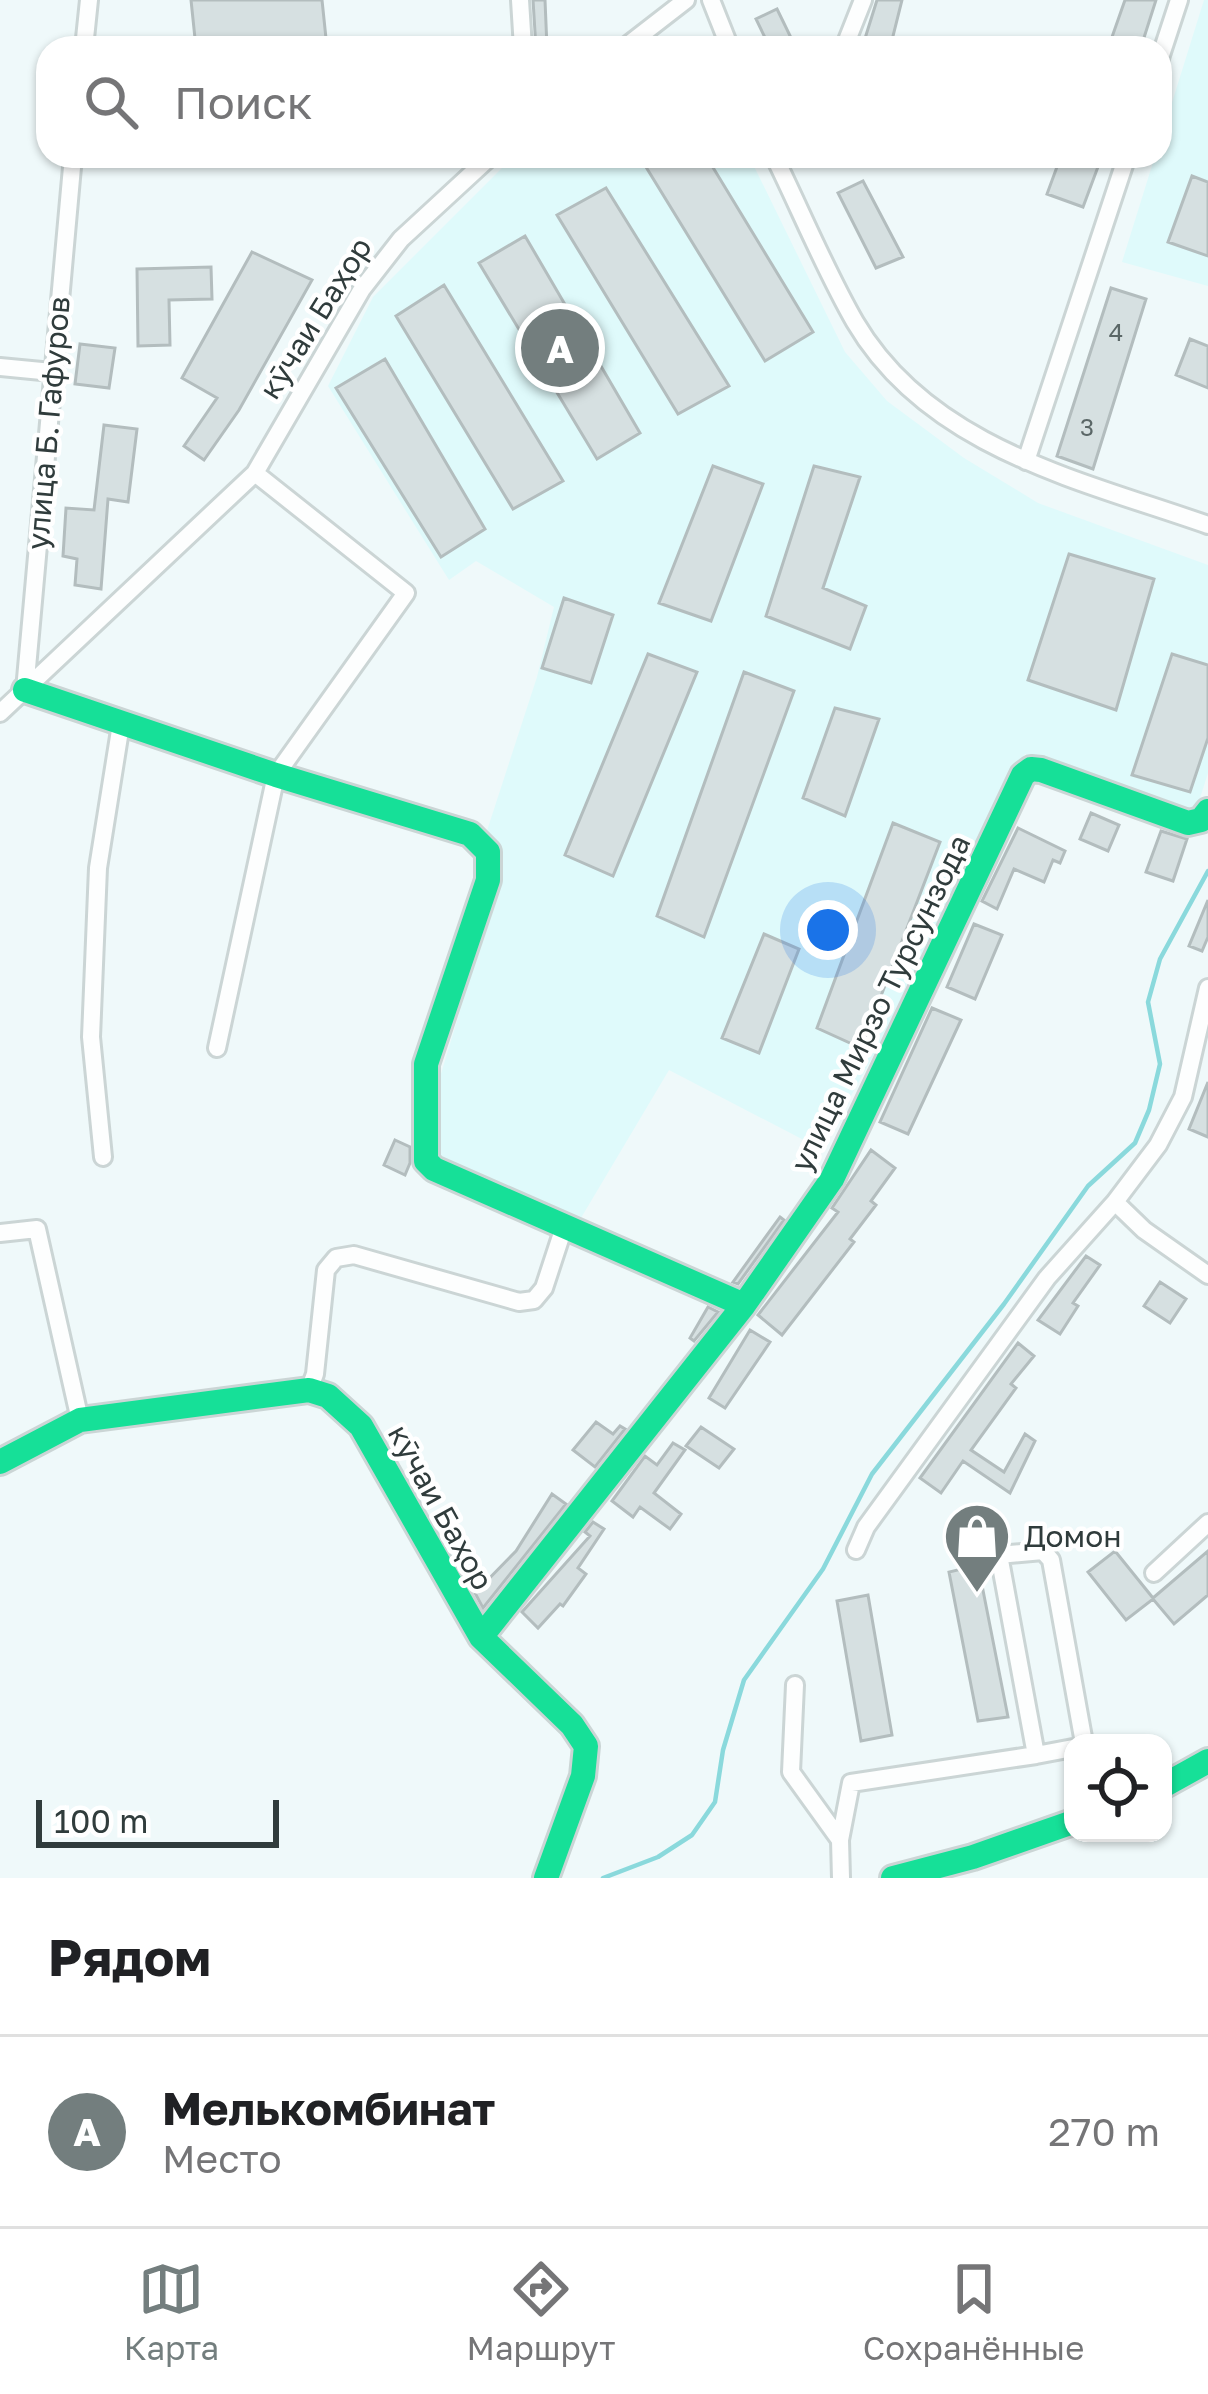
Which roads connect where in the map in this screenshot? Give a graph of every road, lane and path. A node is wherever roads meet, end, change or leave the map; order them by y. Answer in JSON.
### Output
{"nodes":[{"id":1,"x":89,"y":0,"type":"edge"},
{"id":2,"x":520,"y":0,"type":"edge"},
{"id":3,"x":686,"y":0,"type":"edge"},
{"id":4,"x":710,"y":0,"type":"edge"},
{"id":5,"x":863,"y":0,"type":"edge"},
{"id":6,"x":1179,"y":0,"type":"edge"},
{"id":7,"x":85,"y":36,"type":"edge"},
{"id":8,"x":522,"y":36,"type":"edge"},
{"id":9,"x":640,"y":36,"type":"edge"},
{"id":10,"x":725,"y":36,"type":"edge"},
{"id":11,"x":849,"y":36,"type":"edge"},
{"id":12,"x":1167,"y":36,"type":"edge"},
{"id":13,"x":72,"y":168,"type":"edge"},
{"id":14,"x":478,"y":168,"type":"edge"},
{"id":15,"x":780,"y":168,"type":"edge"},
{"id":16,"x":1123,"y":168,"type":"edge"},
{"id":17,"x":0,"y":367,"type":"edge"},
{"id":18,"x":52,"y":372,"type":"junction"},
{"id":19,"x":1026,"y":461,"type":"junction"},
{"id":20,"x":255,"y":473,"type":"junction"},
{"id":21,"x":1208,"y":525,"type":"edge"},
{"id":22,"x":25,"y":690,"type":"junction"},
{"id":23,"x":0,"y":712,"type":"edge"},
{"id":24,"x":121,"y":724,"type":"junction"},
{"id":25,"x":276,"y":775,"type":"junction"},
{"id":26,"x":1208,"y":811,"type":"edge"},
{"id":27,"x":1208,"y":988,"type":"edge"},
{"id":28,"x":217,"y":1048,"type":"dead end"},
{"id":29,"x":103,"y":1157,"type":"dead end"},
{"id":30,"x":1115,"y":1202,"type":"junction"},
{"id":31,"x":565,"y":1223,"type":"junction"},
{"id":32,"x":0,"y":1233,"type":"edge"},
{"id":33,"x":1208,"y":1275,"type":"edge"},
{"id":34,"x":744,"y":1305,"type":"junction"},
{"id":35,"x":309,"y":1390,"type":"junction"},
{"id":36,"x":80,"y":1420,"type":"junction"},
{"id":37,"x":0,"y":1462,"type":"edge"},
{"id":38,"x":1208,"y":1523,"type":"edge"},
{"id":39,"x":856,"y":1550,"type":"dead end"},
{"id":40,"x":1154,"y":1573,"type":"dead end"},
{"id":41,"x":481,"y":1637,"type":"junction"},
{"id":42,"x":795,"y":1685,"type":"dead end"},
{"id":43,"x":1082,"y":1734,"type":"edge"},
{"id":44,"x":1064,"y":1749,"type":"edge"},
{"id":45,"x":1036,"y":1754,"type":"junction"},
{"id":46,"x":1208,"y":1761,"type":"edge"},
{"id":47,"x":1172,"y":1781,"type":"edge"},
{"id":48,"x":1064,"y":1825,"type":"edge"},
{"id":49,"x":840,"y":1840,"type":"junction"},
{"id":50,"x":546,"y":1878,"type":"edge"},
{"id":51,"x":841,"y":1878,"type":"edge"},
{"id":52,"x":893,"y":1878,"type":"edge"}],
"edges":[{"from":1,"to":7,"type":"street"},
{"from":2,"to":8,"type":"street"},
{"from":3,"to":9,"type":"street"},
{"from":4,"to":10,"type":"street"},
{"from":5,"to":11,"type":"street"},
{"from":6,"to":12,"type":"street"},
{"from":13,"to":18,"type":"street","name":"улица Б. Гафуров"},
{"from":14,"to":20,"type":"street","name":"кӯчаи Баҳор"},
{"from":15,"to":19,"type":"street"},
{"from":16,"to":19,"type":"street"},
{"from":17,"to":18,"type":"street"},
{"from":18,"to":22,"type":"street","name":"улица Б. Гафуров"},
{"from":19,"to":21,"type":"street"},
{"from":20,"to":22,"type":"street","name":"кӯчаи Баҳор"},
{"from":20,"to":25,"type":"street"},
{"from":22,"to":23,"type":"street","name":"кӯчаи Баҳор"},
{"from":22,"to":24,"type":"street"},
{"from":24,"to":25,"type":"street"},
{"from":24,"to":29,"type":"street"},
{"from":25,"to":28,"type":"street"},
{"from":25,"to":31,"type":"street"},
{"from":26,"to":34,"type":"street","name":"улица Мирзо Турсунзода"},
{"from":27,"to":30,"type":"street"},
{"from":30,"to":33,"type":"street"},
{"from":30,"to":39,"type":"street"},
{"from":31,"to":34,"type":"street"},
{"from":31,"to":35,"type":"street"},
{"from":32,"to":36,"type":"street"},
{"from":34,"to":41,"type":"street","name":"улица Мирзо Турсунзода"},
{"from":35,"to":36,"type":"street"},
{"from":35,"to":41,"type":"street","name":"кӯчаи Баҳор"},
{"from":36,"to":37,"type":"street"},
{"from":38,"to":40,"type":"street"},
{"from":41,"to":50,"type":"street","name":"кӯчаи Баҳор"},
{"from":42,"to":49,"type":"street"},
{"from":43,"to":45,"type":"street"},
{"from":44,"to":45,"type":"street"},
{"from":45,"to":49,"type":"street"},
{"from":46,"to":47,"type":"street"},
{"from":48,"to":52,"type":"street"},
{"from":49,"to":51,"type":"street"}]}
